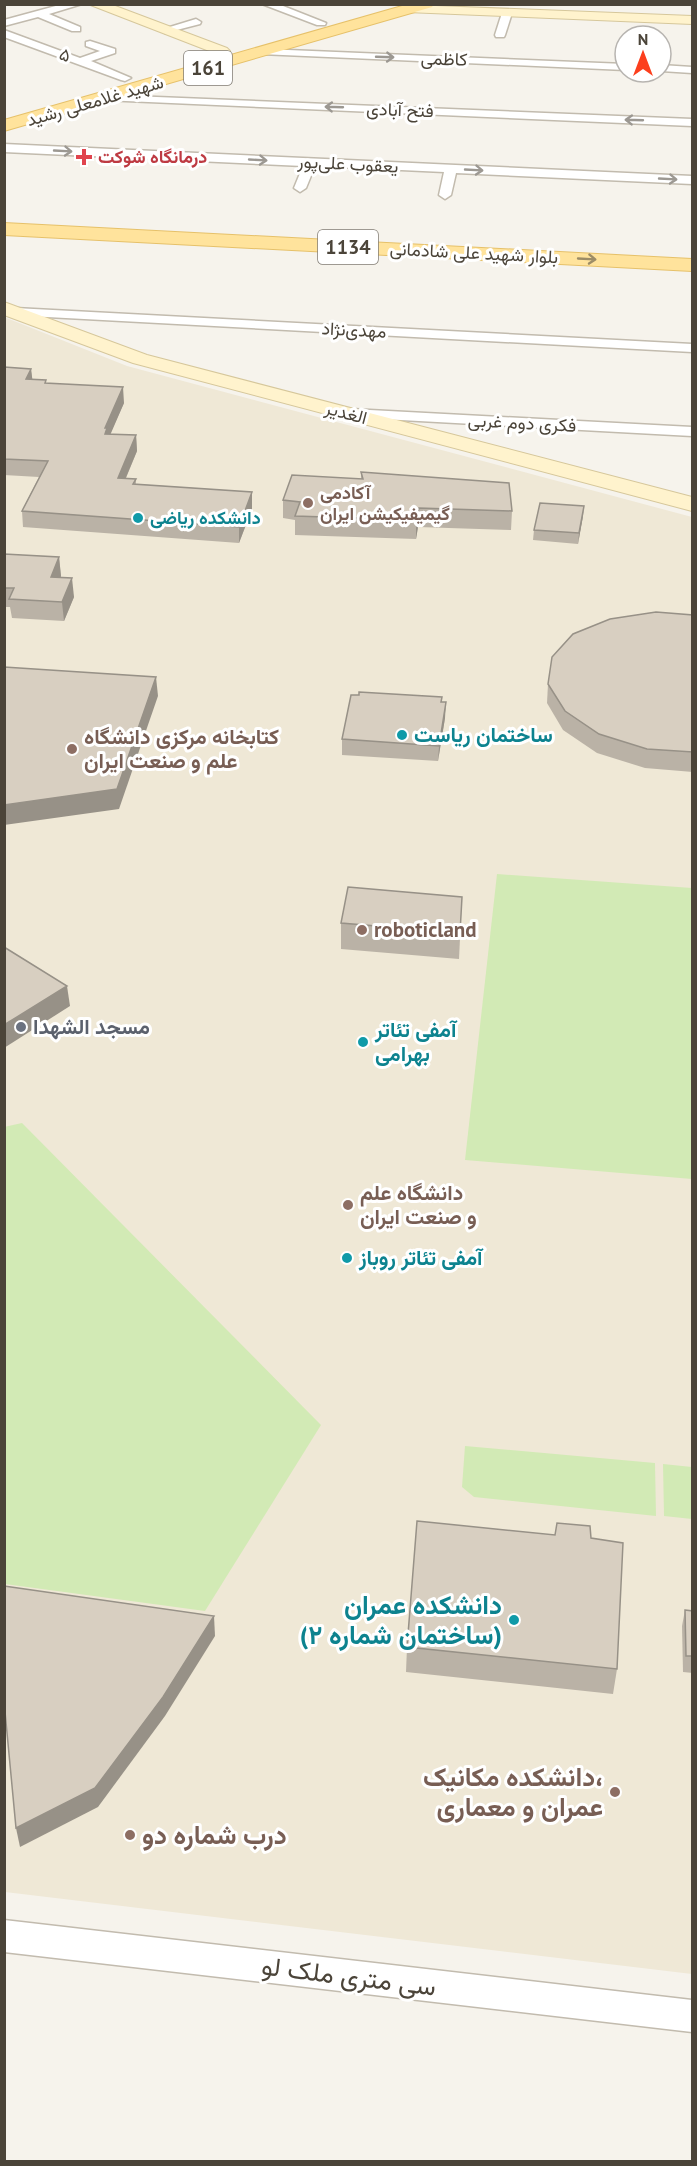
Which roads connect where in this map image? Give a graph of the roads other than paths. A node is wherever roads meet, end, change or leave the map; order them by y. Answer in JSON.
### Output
{"nodes":[{"id":1,"x":77,"y":4,"type":"edge"},
{"id":2,"x":95,"y":4,"type":"edge"},
{"id":3,"x":267,"y":4,"type":"edge"},
{"id":4,"x":388,"y":4,"type":"edge"},
{"id":5,"x":422,"y":6,"type":"edge"},
{"id":6,"x":506,"y":8,"type":"edge"},
{"id":7,"x":39,"y":14,"type":"junction"},
{"id":8,"x":693,"y":14,"type":"edge"},
{"id":9,"x":693,"y":20,"type":"edge"},
{"id":10,"x":196,"y":21,"type":"dead end"},
{"id":11,"x":4,"y":23,"type":"edge"},
{"id":12,"x":321,"y":23,"type":"junction"},
{"id":13,"x":76,"y":29,"type":"dead end"},
{"id":14,"x":165,"y":30,"type":"junction"},
{"id":15,"x":4,"y":33,"type":"edge"},
{"id":16,"x":500,"y":36,"type":"dead end"},
{"id":17,"x":90,"y":44,"type":"dead end"},
{"id":18,"x":267,"y":47,"type":"junction"},
{"id":19,"x":222,"y":51,"type":"junction"},
{"id":20,"x":81,"y":61,"type":"junction"},
{"id":21,"x":613,"y":68,"type":"edge"},
{"id":22,"x":673,"y":69,"type":"edge"},
{"id":23,"x":693,"y":70,"type":"edge"},
{"id":24,"x":125,"y":78,"type":"junction"},
{"id":25,"x":107,"y":98,"type":"junction"},
{"id":26,"x":4,"y":111,"type":"edge"},
{"id":27,"x":693,"y":123,"type":"edge"},
{"id":28,"x":4,"y":126,"type":"edge"},
{"id":29,"x":4,"y":148,"type":"edge"},
{"id":30,"x":310,"y":162,"type":"junction"},
{"id":31,"x":451,"y":169,"type":"junction"},
{"id":32,"x":693,"y":180,"type":"edge"},
{"id":33,"x":300,"y":188,"type":"dead end"},
{"id":34,"x":445,"y":195,"type":"dead end"},
{"id":35,"x":4,"y":216,"type":"edge"},
{"id":36,"x":4,"y":229,"type":"edge"},
{"id":37,"x":693,"y":250,"type":"edge"},
{"id":38,"x":693,"y":264,"type":"edge"},
{"id":39,"x":10,"y":310,"type":"edge"},
{"id":40,"x":693,"y":348,"type":"edge"},
{"id":41,"x":351,"y":414,"type":"junction"},
{"id":42,"x":693,"y":432,"type":"edge"},
{"id":43,"x":693,"y":504,"type":"edge"},
{"id":44,"x":4,"y":1936,"type":"edge"},
{"id":45,"x":693,"y":2016,"type":"edge"}],
"edges":[{"from":1,"to":7,"type":"street"},
{"from":2,"to":14,"type":"main road"},
{"from":3,"to":12,"type":"street"},
{"from":4,"to":12,"type":"main road","name":"شهید غلامعلی رشید","number":"161"},
{"from":5,"to":6,"type":"main road"},
{"from":5,"to":18,"type":"main road","name":"شهید غلامعلی رشید","number":"161"},
{"from":6,"to":8,"type":"main road"},
{"from":6,"to":9,"type":"main road"},
{"from":6,"to":16,"type":"street"},
{"from":7,"to":11,"type":"street"},
{"from":7,"to":13,"type":"street"},
{"from":10,"to":14,"type":"street"},
{"from":12,"to":18,"type":"main road","name":"شهید غلامعلی رشید","number":"161"},
{"from":14,"to":19,"type":"main road"},
{"from":15,"to":20,"type":"street","name":"۵"},
{"from":17,"to":20,"type":"street"},
{"from":18,"to":19,"type":"main road","name":"شهید غلامعلی رشید","number":"161"},
{"from":18,"to":21,"type":"street","name":"کاظمی","one_way":true},
{"from":18,"to":25,"type":"main road","name":"شهید غلامعلی رشید","number":"161"},
{"from":19,"to":24,"type":"main road","name":"شهید غلامعلی رشید","number":"161"},
{"from":19,"to":25,"type":"main road"},
{"from":20,"to":24,"type":"street","name":"۵"},
{"from":22,"to":23,"type":"street"},
{"from":24,"to":26,"type":"main road","name":"شهید غلامعلی رشید","number":"161"},
{"from":27,"to":25,"type":"street","name":"فتح آبادی","one_way":true},
{"from":25,"to":28,"type":"main road","name":"شهید غلامعلی رشید","number":"161"},
{"from":29,"to":30,"type":"street","name":"یعقوب علی‌پور","one_way":true},
{"from":30,"to":31,"type":"street","name":"یعقوب علی‌پور"},
{"from":30,"to":33,"type":"street"},
{"from":31,"to":32,"type":"street","name":"یعقوب علی‌پور","one_way":true},
{"from":31,"to":34,"type":"street"},
{"from":35,"to":37,"type":"main road","name":"بلوار شهید علی شادمانی","number":"1134"},
{"from":36,"to":38,"type":"main road","name":"بلوار شهید علی شادمانی","number":"1134","one_way":true},
{"from":39,"to":40,"type":"street","name":"مهدی‌نژاد"},
{"from":39,"to":41,"type":"main road","name":"الغدیر"},
{"from":41,"to":42,"type":"street","name":"فکری دوم غربی"},
{"from":41,"to":43,"type":"main road","name":"الغدیر"},
{"from":44,"to":45,"type":"street","name":"سی متری ملک لو"}]}
